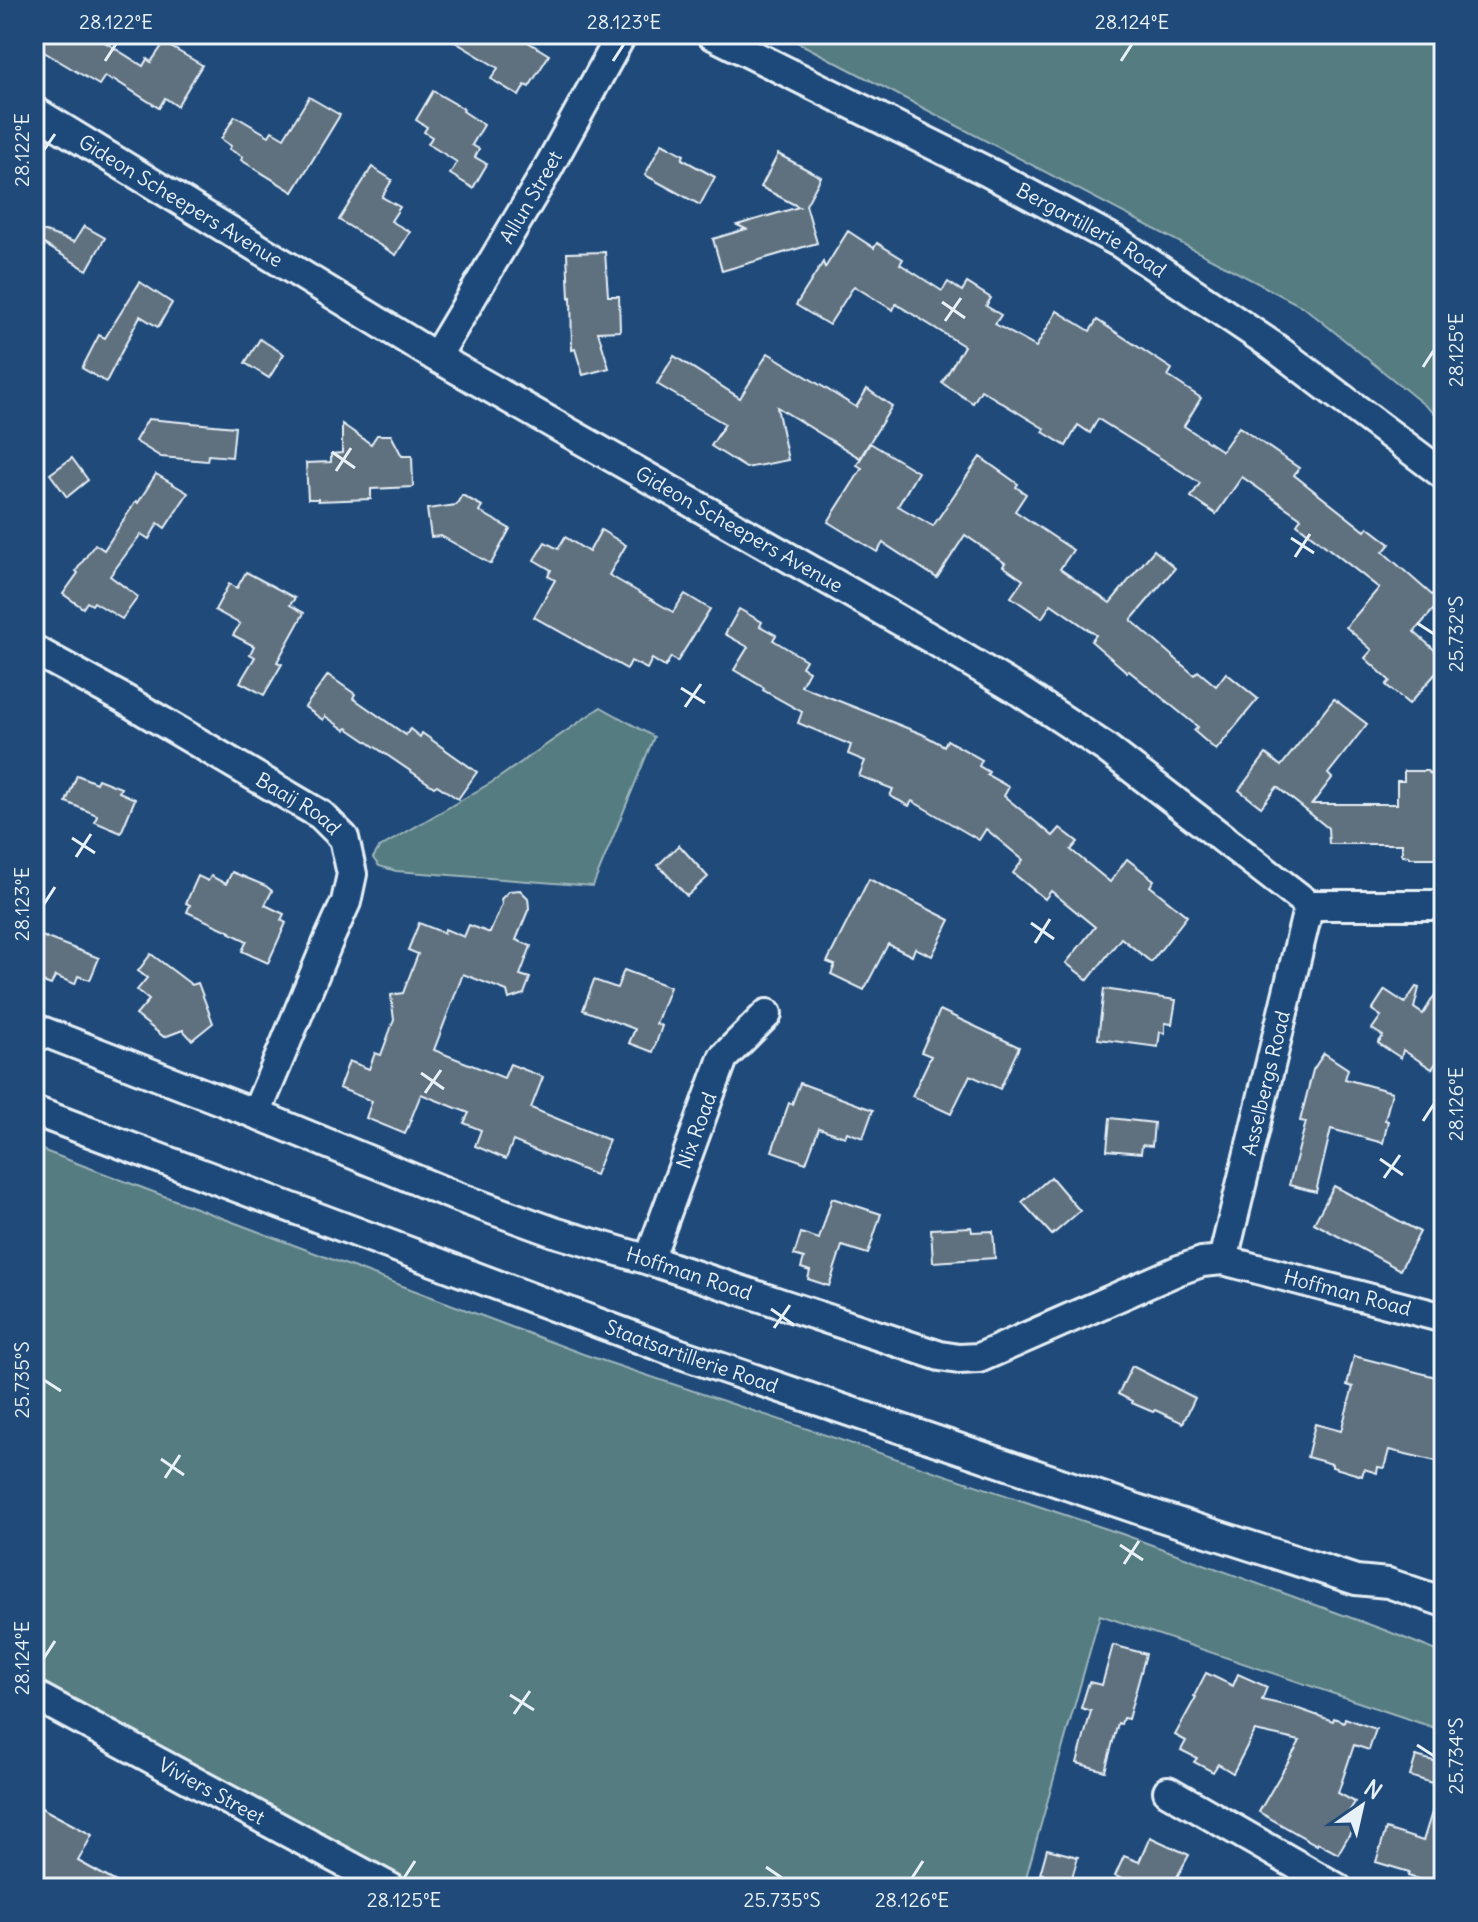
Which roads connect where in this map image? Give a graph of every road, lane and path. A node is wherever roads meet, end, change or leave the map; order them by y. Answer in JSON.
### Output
{"nodes":[{"id":1,"x":622,"y":34,"type":"edge"},
{"id":2,"x":711,"y":34,"type":"edge"},
{"id":3,"x":34,"y":111,"type":"edge"},
{"id":4,"x":436,"y":357,"type":"junction"},
{"id":5,"x":1444,"y":475,"type":"edge"},
{"id":6,"x":34,"y":650,"type":"edge"},
{"id":7,"x":1309,"y":905,"type":"junction"},
{"id":8,"x":1444,"y":905,"type":"edge"},
{"id":9,"x":767,"y":1014,"type":"dead end"},
{"id":10,"x":34,"y":1028,"type":"edge"},
{"id":11,"x":34,"y":1111,"type":"edge"},
{"id":12,"x":256,"y":1114,"type":"junction"},
{"id":13,"x":649,"y":1260,"type":"junction"},
{"id":14,"x":1223,"y":1260,"type":"junction"},
{"id":15,"x":1444,"y":1318,"type":"edge"},
{"id":16,"x":1356,"y":1580,"type":"junction"},
{"id":17,"x":1444,"y":1602,"type":"edge"},
{"id":18,"x":1444,"y":1622,"type":"edge"},
{"id":19,"x":34,"y":1695,"type":"edge"},
{"id":20,"x":1168,"y":1791,"type":"dead end"},
{"id":21,"x":391,"y":1888,"type":"edge"},
{"id":22,"x":1337,"y":1888,"type":"edge"}],
"edges":[{"from":1,"to":4,"type":"street","name":"Allun Street"},
{"from":2,"to":5,"type":"street","name":"Bergartillerie Road"},
{"from":3,"to":4,"type":"street","name":"Gideon Scheepers Avenue"},
{"from":4,"to":7,"type":"street","name":"Gideon Scheepers Avenue"},
{"from":6,"to":12,"type":"street","name":"Baaij Road"},
{"from":7,"to":8,"type":"street"},
{"from":7,"to":14,"type":"street","name":"Asselbergs Road"},
{"from":9,"to":13,"type":"street","name":"Nix Road"},
{"from":10,"to":12,"type":"street","name":"Hoffman Road"},
{"from":11,"to":16,"type":"street","name":"Staatsartillerie Road"},
{"from":12,"to":13,"type":"street","name":"Hoffman Road"},
{"from":13,"to":14,"type":"street","name":"Hoffman Road"},
{"from":14,"to":15,"type":"street","name":"Hoffman Road"},
{"from":16,"to":17,"type":"street","name":"Staatsartillerie Road"},
{"from":16,"to":18,"type":"street","name":"Staatsartillerie Road"},
{"from":19,"to":21,"type":"street","name":"Viviers Street"},
{"from":20,"to":22,"type":"street"}]}
